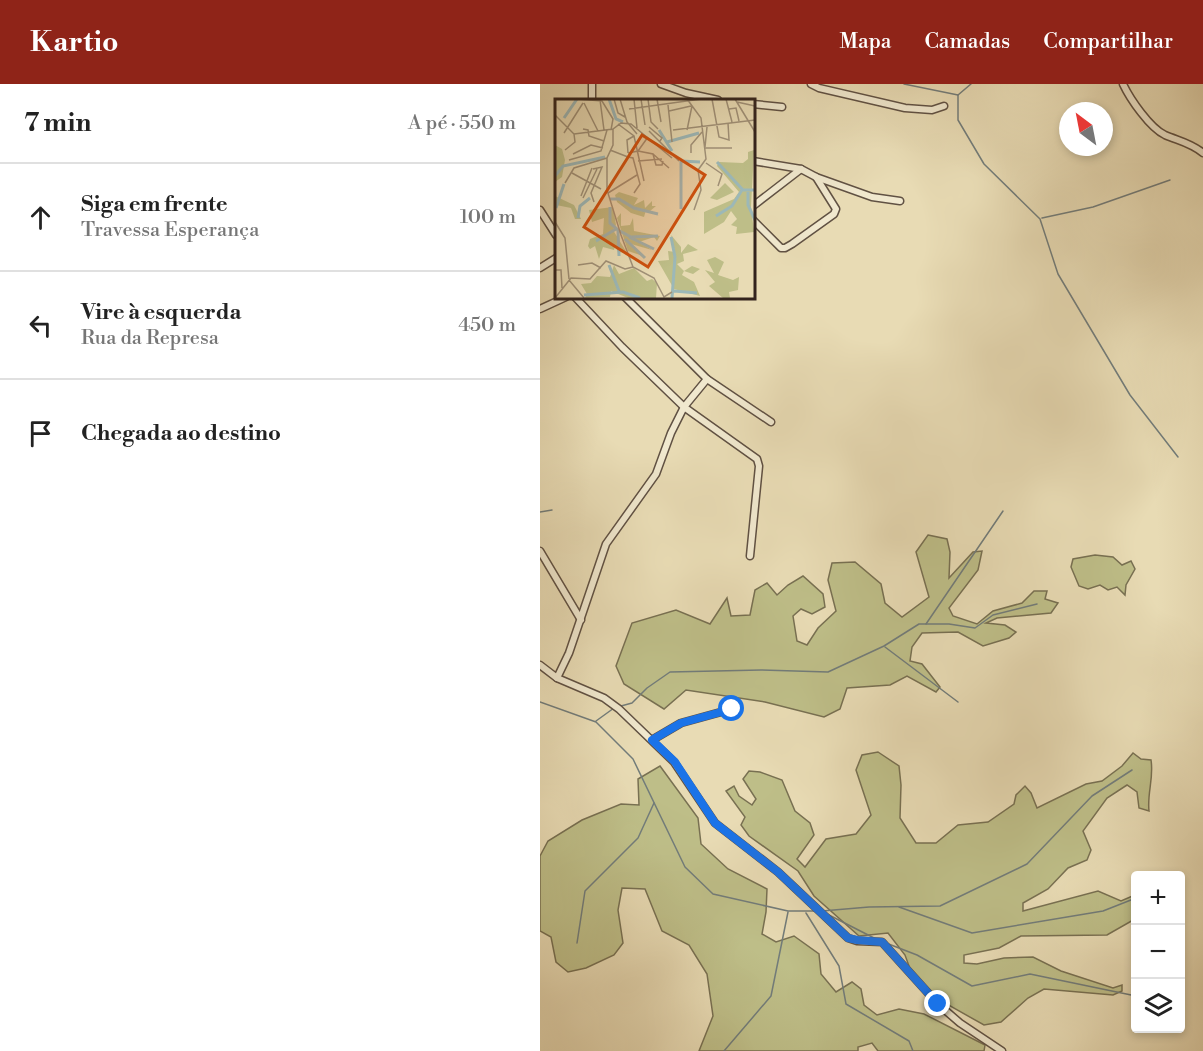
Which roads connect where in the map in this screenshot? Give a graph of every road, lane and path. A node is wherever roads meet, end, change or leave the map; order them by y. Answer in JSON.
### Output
{"nodes":[{"id":1,"x":661,"y":84,"type":"edge"},
{"id":2,"x":811,"y":84,"type":"edge"},
{"id":3,"x":1123,"y":84,"type":"edge"},
{"id":4,"x":714,"y":99,"type":"edge"},
{"id":5,"x":754,"y":104,"type":"edge"},
{"id":6,"x":944,"y":106,"type":"dead end"},
{"id":7,"x":782,"y":107,"type":"dead end"},
{"id":8,"x":1203,"y":153,"type":"edge"},
{"id":9,"x":754,"y":161,"type":"edge"},
{"id":10,"x":801,"y":169,"type":"junction"},
{"id":11,"x":816,"y":177,"type":"junction"},
{"id":12,"x":900,"y":201,"type":"dead end"},
{"id":13,"x":754,"y":205,"type":"edge"},
{"id":14,"x":540,"y":210,"type":"edge"},
{"id":15,"x":754,"y":221,"type":"edge"},
{"id":16,"x":555,"y":233,"type":"edge"},
{"id":17,"x":555,"y":259,"type":"edge"},
{"id":18,"x":540,"y":268,"type":"edge"},
{"id":19,"x":564,"y":298,"type":"edge"},
{"id":20,"x":576,"y":298,"type":"edge"},
{"id":21,"x":628,"y":298,"type":"edge"},
{"id":22,"x":540,"y":309,"type":"edge"},
{"id":23,"x":707,"y":379,"type":"junction"},
{"id":24,"x":684,"y":407,"type":"junction"},
{"id":25,"x":771,"y":422,"type":"dead end"},
{"id":26,"x":540,"y":551,"type":"edge"},
{"id":27,"x":750,"y":556,"type":"dead end"},
{"id":28,"x":581,"y":620,"type":"junction"},
{"id":29,"x":540,"y":665,"type":"edge"},
{"id":30,"x":557,"y":678,"type":"junction"},
{"id":31,"x":732,"y":709,"type":"dead end"},
{"id":32,"x":652,"y":740,"type":"junction"},
{"id":33,"x":1002,"y":1051,"type":"edge"}],
"edges":[{"from":1,"to":4,"type":"street"},
{"from":2,"to":6,"type":"street"},
{"from":3,"to":8,"type":"street"},
{"from":5,"to":7,"type":"street"},
{"from":9,"to":10,"type":"street"},
{"from":10,"to":11,"type":"street"},
{"from":10,"to":13,"type":"street"},
{"from":11,"to":12,"type":"street"},
{"from":11,"to":15,"type":"street"},
{"from":14,"to":16,"type":"street"},
{"from":17,"to":18,"type":"street"},
{"from":19,"to":22,"type":"street"},
{"from":20,"to":24,"type":"street"},
{"from":21,"to":23,"type":"street"},
{"from":23,"to":24,"type":"street"},
{"from":23,"to":25,"type":"street"},
{"from":24,"to":27,"type":"street"},
{"from":24,"to":28,"type":"street"},
{"from":26,"to":28,"type":"street"},
{"from":28,"to":30,"type":"street"},
{"from":29,"to":30,"type":"street"},
{"from":30,"to":32,"type":"street"},
{"from":31,"to":32,"type":"street"},
{"from":32,"to":33,"type":"street"}]}
